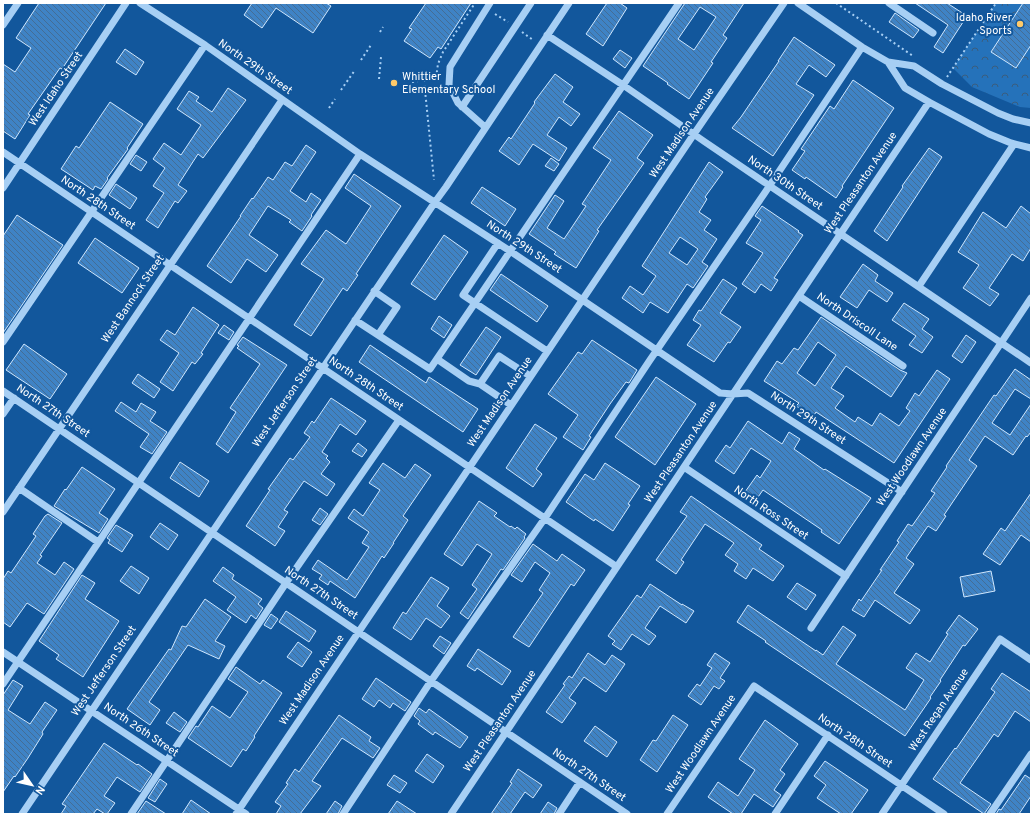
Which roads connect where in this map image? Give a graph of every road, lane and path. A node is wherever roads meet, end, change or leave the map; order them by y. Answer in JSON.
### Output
{"nodes":[{"id":1,"x":18,"y":3,"type":"edge"},
{"id":2,"x":126,"y":3,"type":"edge"},
{"id":3,"x":140,"y":3,"type":"edge"},
{"id":4,"x":475,"y":3,"type":"edge"},
{"id":5,"x":490,"y":3,"type":"edge"},
{"id":6,"x":531,"y":3,"type":"edge"},
{"id":7,"x":569,"y":3,"type":"edge"},
{"id":8,"x":679,"y":3,"type":"edge"},
{"id":9,"x":784,"y":3,"type":"edge"},
{"id":10,"x":798,"y":3,"type":"edge"},
{"id":11,"x":836,"y":3,"type":"edge"},
{"id":12,"x":889,"y":3,"type":"edge"},
{"id":13,"x":996,"y":3,"type":"edge"},
{"id":14,"x":492,"y":12,"type":"dead end"},
{"id":15,"x":511,"y":24,"type":"dead end"},
{"id":16,"x":3,"y":25,"type":"edge"},
{"id":17,"x":383,"y":27,"type":"dead end"},
{"id":18,"x":519,"y":30,"type":"dead end"},
{"id":19,"x":380,"y":32,"type":"dead end"},
{"id":20,"x":933,"y":33,"type":"dead end"},
{"id":21,"x":547,"y":35,"type":"junction"},
{"id":22,"x":536,"y":42,"type":"dead end"},
{"id":23,"x":205,"y":45,"type":"junction"},
{"id":24,"x":371,"y":45,"type":"dead end"},
{"id":25,"x":862,"y":47,"type":"junction"},
{"id":26,"x":381,"y":57,"type":"dead end"},
{"id":27,"x":915,"y":57,"type":"dead end"},
{"id":28,"x":361,"y":60,"type":"dead end"},
{"id":29,"x":888,"y":62,"type":"junction"},
{"id":30,"x":355,"y":70,"type":"dead end"},
{"id":31,"x":379,"y":79,"type":"dead end"},
{"id":32,"x":424,"y":80,"type":"junction"},
{"id":33,"x":953,"y":81,"type":"dead end"},
{"id":34,"x":412,"y":82,"type":"dead end"},
{"id":35,"x":623,"y":85,"type":"junction"},
{"id":36,"x":341,"y":90,"type":"dead end"},
{"id":37,"x":335,"y":99,"type":"dead end"},
{"id":38,"x":282,"y":100,"type":"junction"},
{"id":39,"x":929,"y":102,"type":"junction"},
{"id":40,"x":462,"y":107,"type":"junction"},
{"id":41,"x":329,"y":108,"type":"dead end"},
{"id":42,"x":1031,"y":123,"type":"edge"},
{"id":43,"x":485,"y":127,"type":"junction"},
{"id":44,"x":694,"y":134,"type":"junction"},
{"id":45,"x":1014,"y":144,"type":"junction"},
{"id":46,"x":1031,"y":148,"type":"edge"},
{"id":47,"x":3,"y":152,"type":"edge"},
{"id":48,"x":360,"y":154,"type":"junction"},
{"id":49,"x":20,"y":163,"type":"junction"},
{"id":50,"x":434,"y":180,"type":"dead end"},
{"id":51,"x":770,"y":185,"type":"junction"},
{"id":52,"x":3,"y":188,"type":"edge"},
{"id":53,"x":434,"y":202,"type":"junction"},
{"id":54,"x":92,"y":212,"type":"junction"},
{"id":55,"x":841,"y":234,"type":"junction"},
{"id":56,"x":498,"y":243,"type":"junction"},
{"id":57,"x":510,"y":251,"type":"junction"},
{"id":58,"x":170,"y":265,"type":"junction"},
{"id":59,"x":919,"y":286,"type":"junction"},
{"id":60,"x":374,"y":291,"type":"junction"},
{"id":61,"x":799,"y":296,"type":"junction"},
{"id":62,"x":1031,"y":298,"type":"edge"},
{"id":63,"x":582,"y":299,"type":"junction"},
{"id":64,"x":476,"y":304,"type":"junction"},
{"id":65,"x":249,"y":318,"type":"junction"},
{"id":66,"x":355,"y":320,"type":"junction"},
{"id":67,"x":378,"y":335,"type":"junction"},
{"id":68,"x":3,"y":342,"type":"edge"},
{"id":69,"x":1001,"y":342,"type":"junction"},
{"id":70,"x":547,"y":351,"type":"junction"},
{"id":71,"x":656,"y":351,"type":"junction"},
{"id":72,"x":437,"y":359,"type":"junction"},
{"id":73,"x":1031,"y":362,"type":"edge"},
{"id":74,"x":903,"y":366,"type":"dead end"},
{"id":75,"x":322,"y":367,"type":"junction"},
{"id":76,"x":530,"y":376,"type":"junction"},
{"id":77,"x":480,"y":384,"type":"junction"},
{"id":78,"x":3,"y":390,"type":"edge"},
{"id":79,"x":733,"y":394,"type":"junction"},
{"id":80,"x":14,"y":398,"type":"junction"},
{"id":81,"x":511,"y":405,"type":"junction"},
{"id":82,"x":3,"y":414,"type":"edge"},
{"id":83,"x":399,"y":420,"type":"junction"},
{"id":84,"x":59,"y":429,"type":"junction"},
{"id":85,"x":469,"y":467,"type":"junction"},
{"id":86,"x":684,"y":467,"type":"junction"},
{"id":87,"x":138,"y":482,"type":"junction"},
{"id":88,"x":19,"y":488,"type":"junction"},
{"id":89,"x":902,"y":492,"type":"junction"},
{"id":90,"x":3,"y":512,"type":"edge"},
{"id":91,"x":545,"y":518,"type":"junction"},
{"id":92,"x":211,"y":532,"type":"junction"},
{"id":93,"x":98,"y":542,"type":"junction"},
{"id":94,"x":617,"y":567,"type":"junction"},
{"id":95,"x":846,"y":576,"type":"junction"},
{"id":96,"x":286,"y":583,"type":"junction"},
{"id":97,"x":811,"y":628,"type":"dead end"},
{"id":98,"x":358,"y":631,"type":"junction"},
{"id":99,"x":3,"y":652,"type":"edge"},
{"id":100,"x":1031,"y":660,"type":"edge"},
{"id":101,"x":18,"y":662,"type":"junction"},
{"id":102,"x":431,"y":681,"type":"junction"},
{"id":103,"x":3,"y":684,"type":"edge"},
{"id":104,"x":754,"y":686,"type":"joint"},
{"id":105,"x":91,"y":710,"type":"junction"},
{"id":106,"x":506,"y":732,"type":"junction"},
{"id":107,"x":828,"y":736,"type":"junction"},
{"id":108,"x":1031,"y":754,"type":"edge"},
{"id":109,"x":167,"y":761,"type":"junction"},
{"id":110,"x":580,"y":782,"type":"junction"},
{"id":111,"x":902,"y":786,"type":"junction"},
{"id":112,"x":237,"y":812,"type":"edge"},
{"id":113,"x":22,"y":814,"type":"edge"},
{"id":114,"x":131,"y":814,"type":"edge"},
{"id":115,"x":246,"y":814,"type":"edge"},
{"id":116,"x":343,"y":814,"type":"edge"},
{"id":117,"x":451,"y":814,"type":"edge"},
{"id":118,"x":559,"y":814,"type":"edge"},
{"id":119,"x":627,"y":814,"type":"edge"},
{"id":120,"x":667,"y":814,"type":"edge"},
{"id":121,"x":775,"y":814,"type":"edge"},
{"id":122,"x":882,"y":814,"type":"edge"},
{"id":123,"x":944,"y":814,"type":"edge"},
{"id":124,"x":990,"y":814,"type":"edge"}],
"edges":[{"from":1,"to":16,"type":"street"},
{"from":2,"to":49,"type":"street","name":"West Idaho Street"},
{"from":3,"to":23,"type":"street","name":"North 29th Street"},
{"from":4,"to":32,"type":"path"},
{"from":5,"to":40,"type":"street"},
{"from":6,"to":40,"type":"street"},
{"from":7,"to":21,"type":"street","name":"West Jefferson Street"},
{"from":8,"to":35,"type":"street"},
{"from":9,"to":44,"type":"street","name":"West Madison Avenue"},
{"from":10,"to":25,"type":"street"},
{"from":11,"to":27,"type":"path"},
{"from":12,"to":20,"type":"street"},
{"from":13,"to":33,"type":"path"},
{"from":14,"to":15,"type":"path"},
{"from":17,"to":19,"type":"path"},
{"from":18,"to":22,"type":"path"},
{"from":21,"to":35,"type":"street","name":"North 30th Street"},
{"from":21,"to":43,"type":"street","name":"West Jefferson Street"},
{"from":23,"to":38,"type":"street","name":"North 29th Street"},
{"from":23,"to":54,"type":"street"},
{"from":24,"to":28,"type":"path"},
{"from":25,"to":29,"type":"street"},
{"from":25,"to":51,"type":"street"},
{"from":26,"to":31,"type":"path"},
{"from":29,"to":39,"type":"street"},
{"from":29,"to":42,"type":"street"},
{"from":30,"to":36,"type":"path"},
{"from":32,"to":34,"type":"path"},
{"from":32,"to":50,"type":"path"},
{"from":35,"to":44,"type":"street","name":"North 30th Street"},
{"from":35,"to":57,"type":"street"},
{"from":37,"to":41,"type":"path"},
{"from":38,"to":48,"type":"street","name":"North 29th Street"},
{"from":38,"to":58,"type":"street","name":"West Bannock Street"},
{"from":39,"to":45,"type":"street"},
{"from":39,"to":55,"type":"street","name":"West Pleasanton Avenue"},
{"from":40,"to":43,"type":"street"},
{"from":43,"to":53,"type":"street","name":"West Jefferson Street"},
{"from":44,"to":51,"type":"street","name":"North 30th Street"},
{"from":44,"to":63,"type":"street","name":"West Madison Avenue"},
{"from":45,"to":46,"type":"street"},
{"from":45,"to":59,"type":"street"},
{"from":47,"to":49,"type":"street","name":"North 28th Street"},
{"from":48,"to":53,"type":"street","name":"North 29th Street"},
{"from":48,"to":65,"type":"street"},
{"from":49,"to":52,"type":"street","name":"West Idaho Street"},
{"from":49,"to":54,"type":"street","name":"North 28th Street"},
{"from":51,"to":55,"type":"street","name":"North 30th Street"},
{"from":51,"to":71,"type":"street"},
{"from":53,"to":56,"type":"street","name":"North 29th Street"},
{"from":53,"to":60,"type":"street","name":"West Jefferson Street"},
{"from":54,"to":58,"type":"street","name":"North 28th Street"},
{"from":54,"to":68,"type":"street"},
{"from":55,"to":59,"type":"street","name":"North 30th Street"},
{"from":55,"to":61,"type":"street","name":"West Pleasanton Avenue"},
{"from":56,"to":57,"type":"street","name":"North 29th Street"},
{"from":56,"to":64,"type":"street"},
{"from":57,"to":63,"type":"street","name":"North 29th Street"},
{"from":57,"to":64,"type":"street"},
{"from":58,"to":65,"type":"street","name":"North 28th Street"},
{"from":58,"to":84,"type":"street","name":"West Bannock Street"},
{"from":59,"to":69,"type":"street","name":"North 30th Street"},
{"from":60,"to":66,"type":"street","name":"West Jefferson Street"},
{"from":60,"to":67,"type":"street"},
{"from":61,"to":74,"type":"street","name":"North Driscoll Lane"},
{"from":61,"to":79,"type":"street","name":"West Pleasanton Avenue"},
{"from":62,"to":69,"type":"street","name":"West Woodlawn Avenue"},
{"from":63,"to":70,"type":"street","name":"West Madison Avenue"},
{"from":63,"to":71,"type":"street","name":"North 29th Street"},
{"from":64,"to":70,"type":"street"},
{"from":64,"to":72,"type":"street"},
{"from":65,"to":75,"type":"street","name":"North 28th Street"},
{"from":65,"to":87,"type":"street"},
{"from":66,"to":67,"type":"street"},
{"from":66,"to":75,"type":"street","name":"West Jefferson Street"},
{"from":67,"to":72,"type":"street"},
{"from":69,"to":73,"type":"street","name":"North 30th Street"},
{"from":69,"to":89,"type":"street","name":"West Woodlawn Avenue"},
{"from":70,"to":76,"type":"street","name":"West Madison Avenue"},
{"from":71,"to":79,"type":"street","name":"North 29th Street"},
{"from":71,"to":91,"type":"street"},
{"from":72,"to":77,"type":"street"},
{"from":75,"to":83,"type":"street","name":"North 28th Street"},
{"from":75,"to":92,"type":"street","name":"West Jefferson Street"},
{"from":76,"to":77,"type":"street"},
{"from":76,"to":81,"type":"street","name":"West Madison Avenue"},
{"from":77,"to":81,"type":"street"},
{"from":78,"to":80,"type":"street","name":"North 27th Street"},
{"from":79,"to":86,"type":"street","name":"West Pleasanton Avenue"},
{"from":79,"to":89,"type":"street","name":"North 29th Street"},
{"from":80,"to":82,"type":"street"},
{"from":80,"to":84,"type":"street","name":"North 27th Street"},
{"from":81,"to":85,"type":"street","name":"West Madison Avenue"},
{"from":83,"to":85,"type":"street","name":"North 28th Street"},
{"from":83,"to":96,"type":"street"},
{"from":84,"to":87,"type":"street","name":"North 27th Street"},
{"from":84,"to":88,"type":"street","name":"West Bannock Street"},
{"from":85,"to":91,"type":"street","name":"North 28th Street"},
{"from":85,"to":98,"type":"street","name":"West Madison Avenue"},
{"from":86,"to":94,"type":"street","name":"West Pleasanton Avenue"},
{"from":86,"to":95,"type":"street","name":"North Ross Street"},
{"from":87,"to":92,"type":"street","name":"North 27th Street"},
{"from":87,"to":93,"type":"street"},
{"from":88,"to":90,"type":"street","name":"West Bannock Street"},
{"from":88,"to":93,"type":"street"},
{"from":89,"to":95,"type":"street","name":"West Woodlawn Avenue"},
{"from":91,"to":94,"type":"street","name":"North 28th Street"},
{"from":91,"to":102,"type":"street"},
{"from":92,"to":96,"type":"street","name":"North 27th Street"},
{"from":92,"to":105,"type":"street","name":"West Jefferson Street"},
{"from":93,"to":101,"type":"street"},
{"from":94,"to":106,"type":"street","name":"West Pleasanton Avenue"},
{"from":95,"to":97,"type":"street","name":"West Woodlawn Avenue"},
{"from":96,"to":98,"type":"street","name":"North 27th Street"},
{"from":96,"to":109,"type":"street"},
{"from":98,"to":102,"type":"street","name":"North 27th Street"},
{"from":98,"to":112,"type":"street","name":"West Madison Avenue"},
{"from":99,"to":101,"type":"street","name":"North 26th Street"},
{"from":100,"to":111,"type":"street","name":"West Regan Avenue"},
{"from":101,"to":103,"type":"street"},
{"from":101,"to":105,"type":"street","name":"North 26th Street"},
{"from":102,"to":106,"type":"street","name":"North 27th Street"},
{"from":102,"to":116,"type":"street"},
{"from":104,"to":107,"type":"street","name":"North 28th Street"},
{"from":104,"to":120,"type":"street","name":"West Woodlawn Avenue"},
{"from":105,"to":109,"type":"street","name":"North 26th Street"},
{"from":105,"to":113,"type":"street","name":"West Jefferson Street"},
{"from":106,"to":110,"type":"street","name":"North 27th Street"},
{"from":106,"to":117,"type":"street","name":"West Pleasanton Avenue"},
{"from":107,"to":111,"type":"street","name":"North 28th Street"},
{"from":107,"to":121,"type":"street"},
{"from":108,"to":124,"type":"street"},
{"from":109,"to":112,"type":"street","name":"North 26th Street"},
{"from":109,"to":114,"type":"street"},
{"from":110,"to":118,"type":"street"},
{"from":110,"to":119,"type":"street","name":"North 27th Street"},
{"from":111,"to":122,"type":"street","name":"West Regan Avenue"},
{"from":111,"to":123,"type":"street","name":"North 28th Street"},
{"from":112,"to":115,"type":"street","name":"North 26th Street"}]}
